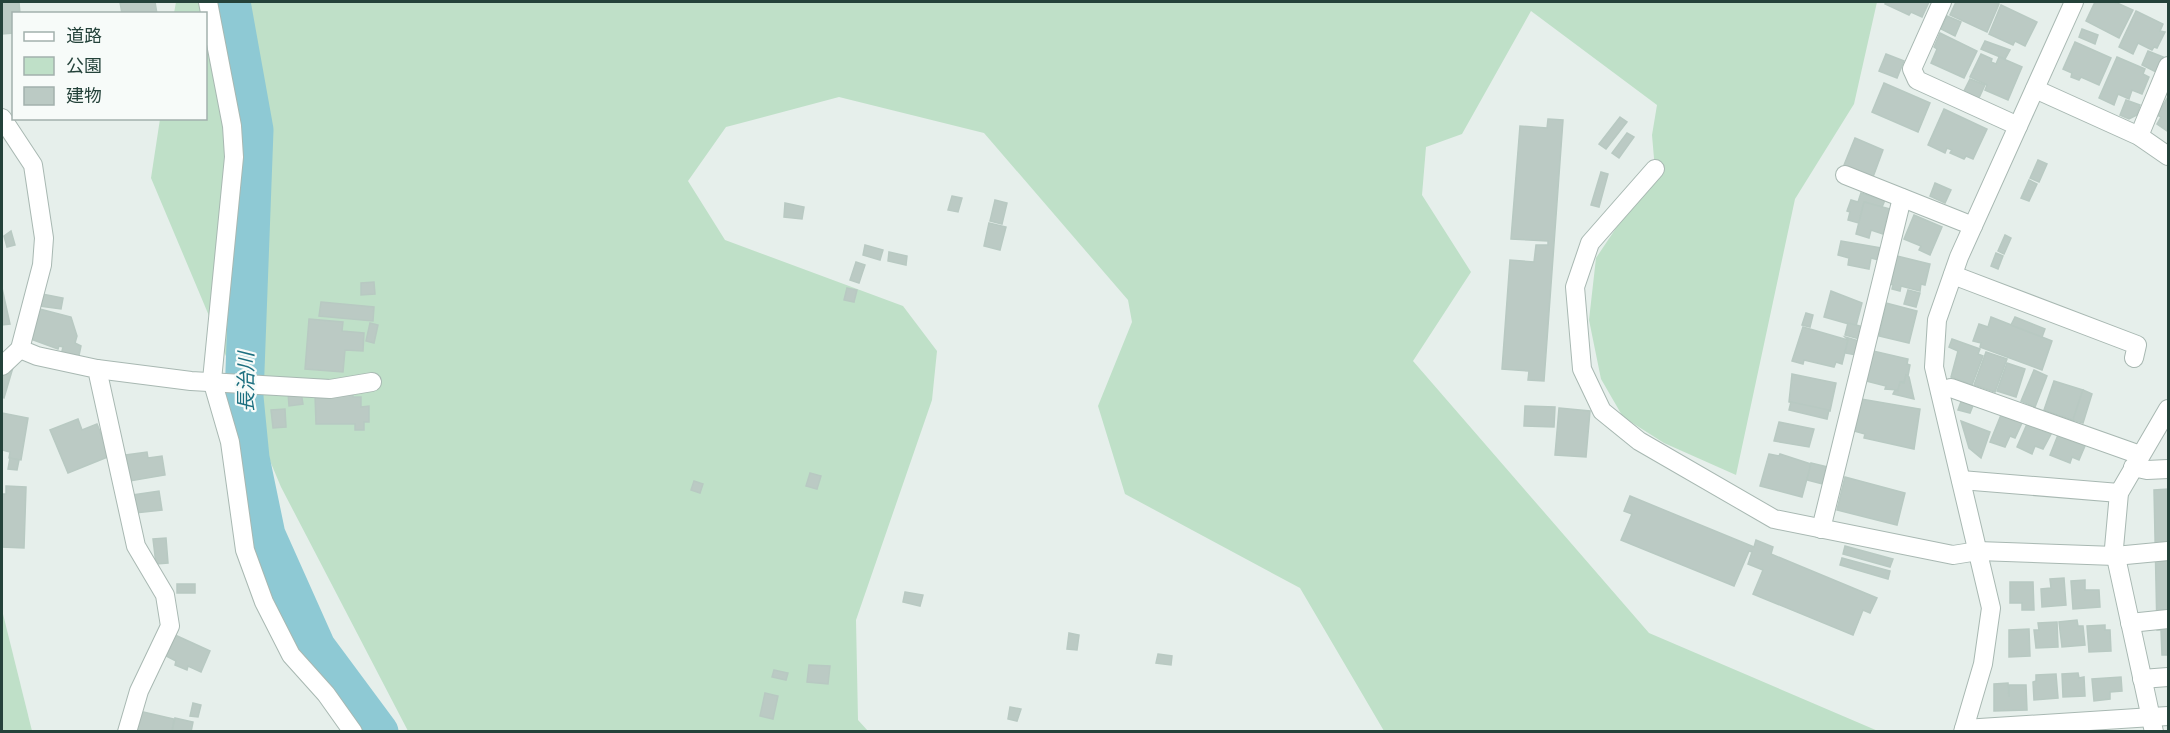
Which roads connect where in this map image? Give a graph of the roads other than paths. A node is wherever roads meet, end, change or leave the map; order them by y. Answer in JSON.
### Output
{"nodes":[{"id":1,"x":207,"y":2,"type":"edge"},
{"id":2,"x":1942,"y":2,"type":"edge"},
{"id":3,"x":2074,"y":2,"type":"edge"},
{"id":4,"x":2169,"y":66,"type":"edge"},
{"id":5,"x":2035,"y":89,"type":"junction"},
{"id":6,"x":2,"y":118,"type":"edge"},
{"id":7,"x":2018,"y":126,"type":"junction"},
{"id":8,"x":2139,"y":136,"type":"junction"},
{"id":9,"x":2169,"y":156,"type":"edge"},
{"id":10,"x":1655,"y":170,"type":"dead end"},
{"id":11,"x":1845,"y":175,"type":"dead end"},
{"id":12,"x":1902,"y":198,"type":"junction"},
{"id":13,"x":1973,"y":226,"type":"junction"},
{"id":14,"x":1953,"y":275,"type":"junction"},
{"id":15,"x":20,"y":349,"type":"junction"},
{"id":16,"x":2134,"y":358,"type":"dead end"},
{"id":17,"x":2,"y":366,"type":"edge"},
{"id":18,"x":97,"y":369,"type":"junction"},
{"id":19,"x":212,"y":380,"type":"junction"},
{"id":20,"x":372,"y":382,"type":"dead end"},
{"id":21,"x":1940,"y":391,"type":"junction"},
{"id":22,"x":2169,"y":409,"type":"edge"},
{"id":23,"x":2137,"y":461,"type":"junction"},
{"id":24,"x":2169,"y":469,"type":"edge"},
{"id":25,"x":1961,"y":480,"type":"junction"},
{"id":26,"x":2119,"y":493,"type":"junction"},
{"id":27,"x":1821,"y":529,"type":"junction"},
{"id":28,"x":1978,"y":551,"type":"junction"},
{"id":29,"x":2169,"y":551,"type":"edge"},
{"id":30,"x":2115,"y":556,"type":"junction"},
{"id":31,"x":2169,"y":619,"type":"edge"},
{"id":32,"x":2130,"y":623,"type":"junction"},
{"id":33,"x":2169,"y":677,"type":"edge"},
{"id":34,"x":2142,"y":679,"type":"junction"},
{"id":35,"x":2158,"y":722,"type":"edge"},
{"id":36,"x":1964,"y":730,"type":"edge"},
{"id":37,"x":127,"y":732,"type":"edge"},
{"id":38,"x":353,"y":732,"type":"edge"}],
"edges":[{"from":1,"to":19,"type":"street"},
{"from":2,"to":7,"type":"street"},
{"from":3,"to":5,"type":"street"},
{"from":4,"to":8,"type":"street"},
{"from":5,"to":7,"type":"street"},
{"from":5,"to":8,"type":"street"},
{"from":6,"to":15,"type":"street"},
{"from":7,"to":13,"type":"street"},
{"from":8,"to":9,"type":"street"},
{"from":10,"to":27,"type":"street"},
{"from":11,"to":12,"type":"street"},
{"from":12,"to":13,"type":"street"},
{"from":12,"to":27,"type":"street"},
{"from":13,"to":14,"type":"street"},
{"from":14,"to":16,"type":"street"},
{"from":14,"to":21,"type":"street"},
{"from":15,"to":17,"type":"street"},
{"from":15,"to":18,"type":"street"},
{"from":18,"to":19,"type":"street"},
{"from":18,"to":37,"type":"street"},
{"from":19,"to":20,"type":"street"},
{"from":19,"to":38,"type":"street"},
{"from":21,"to":23,"type":"street"},
{"from":21,"to":25,"type":"street"},
{"from":22,"to":23,"type":"street"},
{"from":23,"to":24,"type":"street"},
{"from":23,"to":26,"type":"street"},
{"from":25,"to":26,"type":"street"},
{"from":25,"to":28,"type":"street"},
{"from":26,"to":30,"type":"street"},
{"from":27,"to":28,"type":"street"},
{"from":28,"to":30,"type":"street"},
{"from":28,"to":36,"type":"street"},
{"from":29,"to":30,"type":"street"},
{"from":30,"to":32,"type":"street"},
{"from":31,"to":32,"type":"street"},
{"from":32,"to":34,"type":"street"},
{"from":33,"to":34,"type":"street"},
{"from":34,"to":35,"type":"street"},
{"from":35,"to":36,"type":"street"}]}
